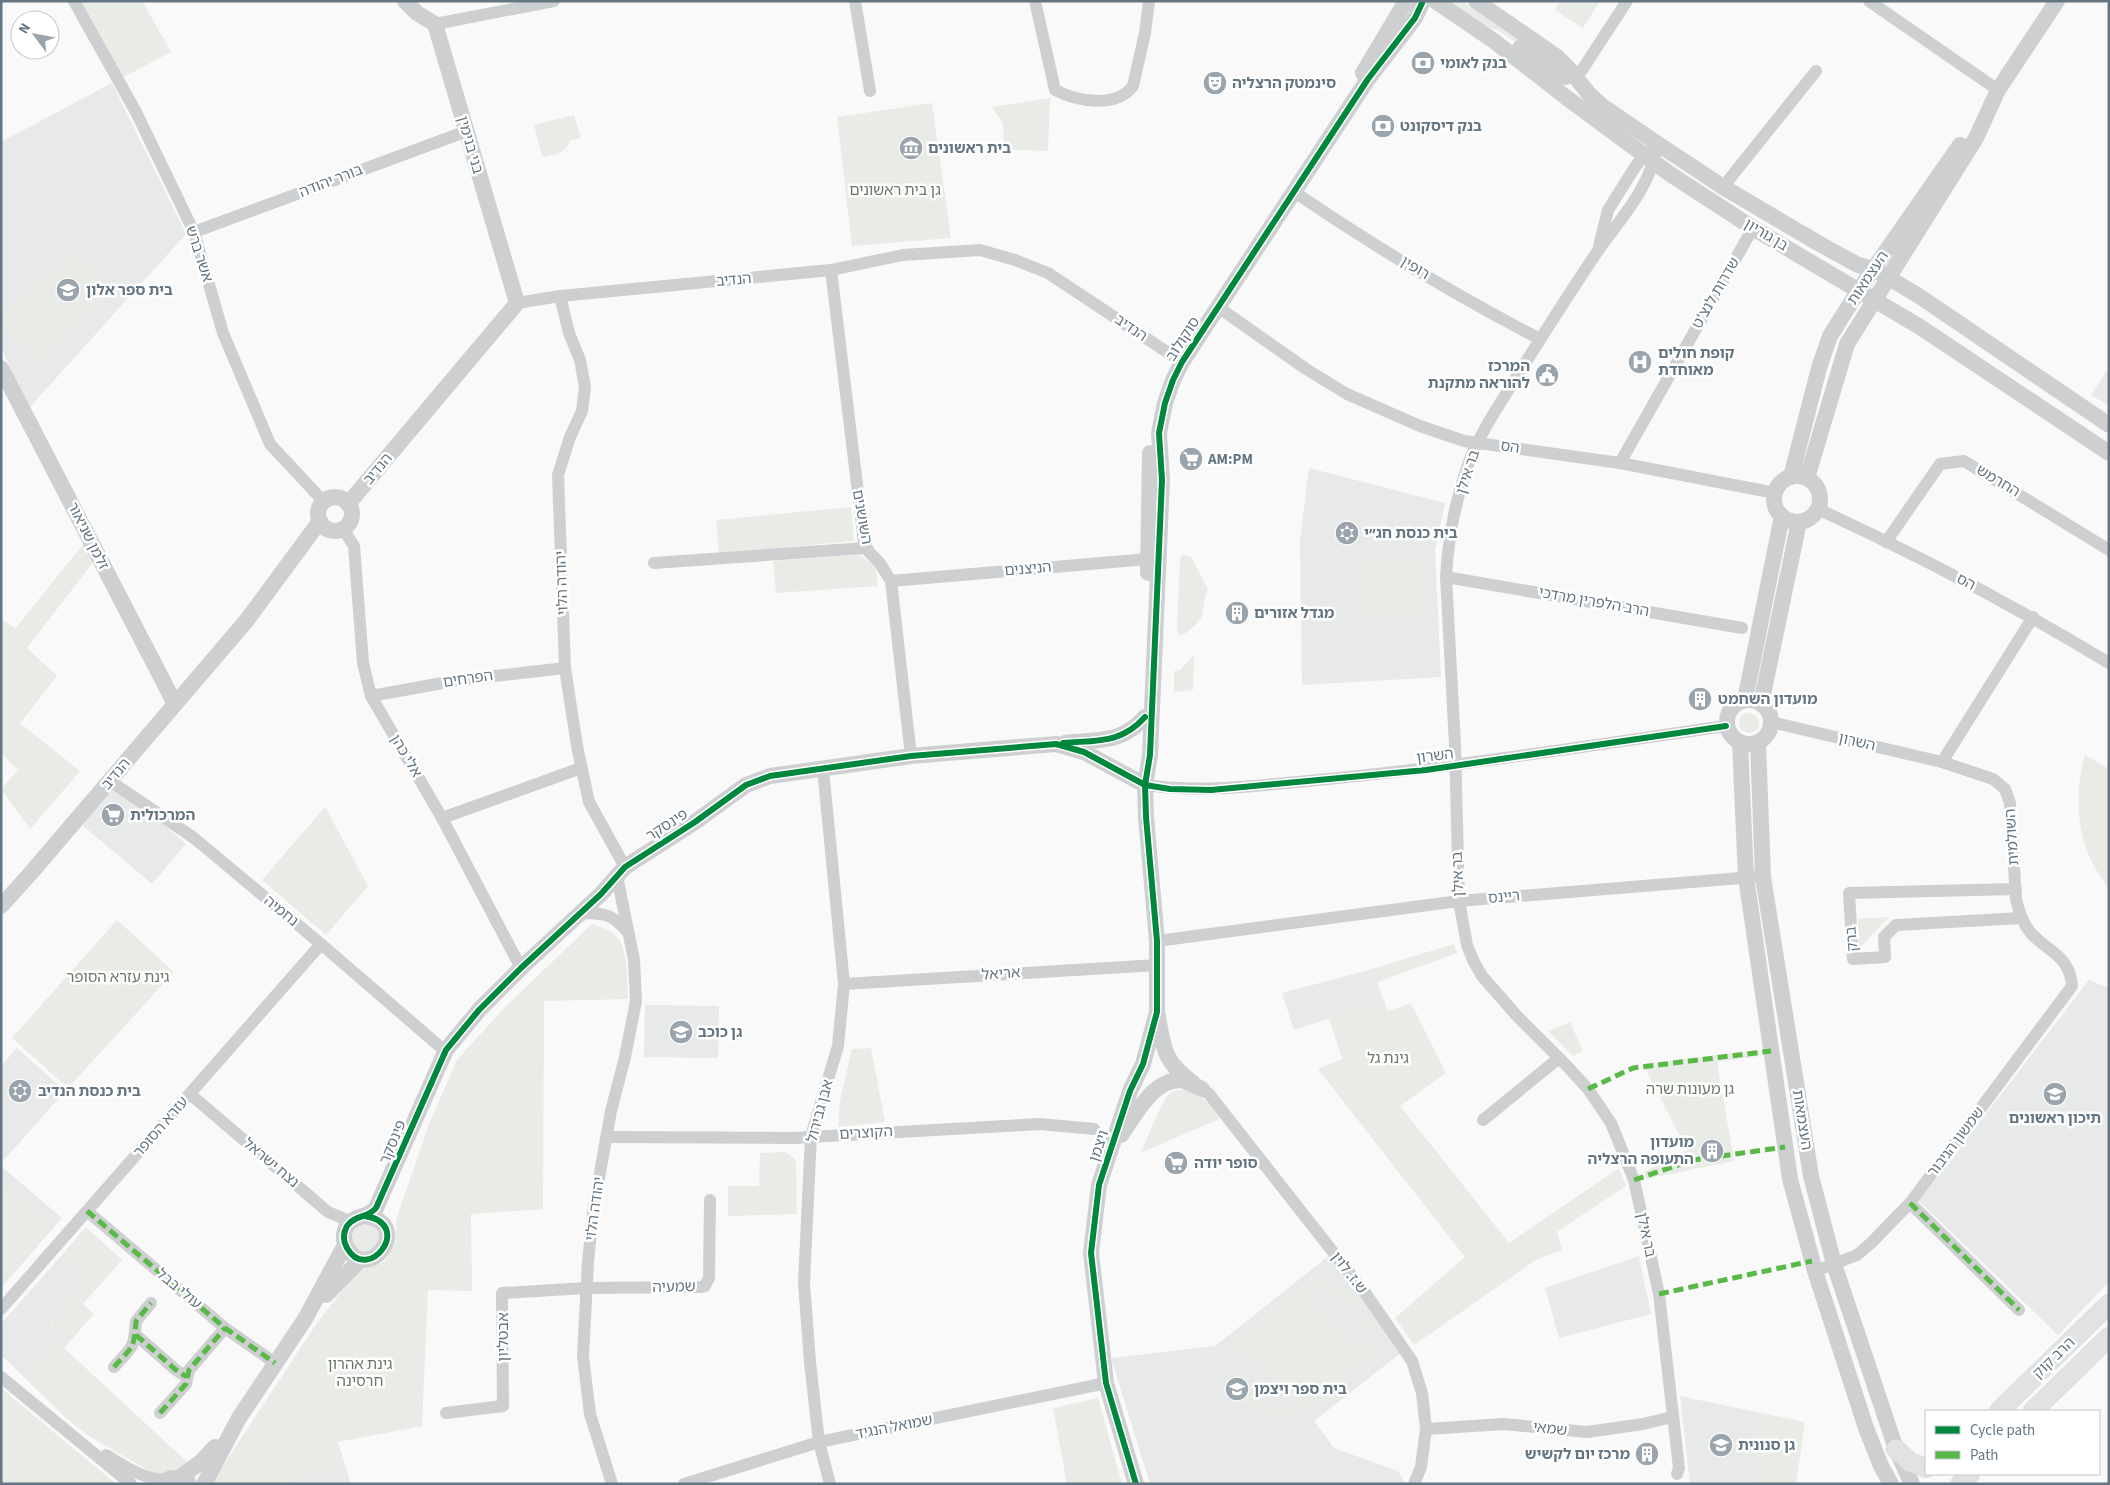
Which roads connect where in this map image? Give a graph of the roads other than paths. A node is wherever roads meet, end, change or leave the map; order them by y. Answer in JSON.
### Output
{"nodes":[{"id":1,"x":74,"y":1,"type":"edge"},
{"id":2,"x":405,"y":1,"type":"edge"},
{"id":3,"x":554,"y":1,"type":"edge"},
{"id":4,"x":855,"y":1,"type":"edge"},
{"id":5,"x":1035,"y":1,"type":"edge"},
{"id":6,"x":1149,"y":1,"type":"edge"},
{"id":7,"x":1406,"y":1,"type":"edge"},
{"id":8,"x":1423,"y":1,"type":"edge"},
{"id":9,"x":1435,"y":1,"type":"edge"},
{"id":10,"x":1476,"y":1,"type":"edge"},
{"id":11,"x":1627,"y":1,"type":"edge"},
{"id":12,"x":1869,"y":1,"type":"edge"},
{"id":13,"x":2057,"y":1,"type":"edge"},
{"id":14,"x":526,"y":4,"type":"edge"},
{"id":15,"x":1415,"y":18,"type":"junction"},
{"id":16,"x":435,"y":24,"type":"junction"},
{"id":17,"x":1484,"y":34,"type":"junction"},
{"id":18,"x":1816,"y":71,"type":"dead end"},
{"id":19,"x":1574,"y":75,"type":"junction"},
{"id":20,"x":870,"y":91,"type":"dead end"},
{"id":21,"x":1995,"y":96,"type":"junction"},
{"id":22,"x":467,"y":131,"type":"junction"},
{"id":23,"x":1652,"y":154,"type":"junction"},
{"id":24,"x":1723,"y":187,"type":"junction"},
{"id":25,"x":1293,"y":191,"type":"junction"},
{"id":26,"x":1753,"y":228,"type":"junction"},
{"id":27,"x":194,"y":232,"type":"junction"},
{"id":28,"x":1598,"y":251,"type":"junction"},
{"id":29,"x":1874,"y":269,"type":"junction"},
{"id":30,"x":831,"y":270,"type":"junction"},
{"id":31,"x":1889,"y":279,"type":"junction"},
{"id":32,"x":1859,"y":290,"type":"junction"},
{"id":33,"x":560,"y":296,"type":"junction"},
{"id":34,"x":1875,"y":300,"type":"junction"},
{"id":35,"x":517,"y":303,"type":"junction"},
{"id":36,"x":1218,"y":308,"type":"junction"},
{"id":37,"x":1540,"y":339,"type":"junction"},
{"id":38,"x":1180,"y":360,"type":"junction"},
{"id":39,"x":1,"y":368,"type":"edge"},
{"id":40,"x":2109,"y":425,"type":"edge"},
{"id":41,"x":1478,"y":443,"type":"junction"},
{"id":42,"x":2109,"y":453,"type":"edge"},
{"id":43,"x":1620,"y":463,"type":"junction"},
{"id":44,"x":1799,"y":477,"type":"junction"},
{"id":45,"x":1775,"y":493,"type":"junction"},
{"id":46,"x":324,"y":502,"type":"junction"},
{"id":47,"x":348,"y":504,"type":"junction"},
{"id":48,"x":1818,"y":510,"type":"junction"},
{"id":49,"x":1782,"y":516,"type":"junction"},
{"id":50,"x":320,"y":521,"type":"junction"},
{"id":51,"x":1800,"y":522,"type":"junction"},
{"id":52,"x":343,"y":528,"type":"junction"},
{"id":53,"x":864,"y":542,"type":"junction"},
{"id":54,"x":1886,"y":542,"type":"junction"},
{"id":55,"x":1160,"y":546,"type":"junction"},
{"id":56,"x":2109,"y":550,"type":"edge"},
{"id":57,"x":1148,"y":559,"type":"junction"},
{"id":58,"x":654,"y":563,"type":"dead end"},
{"id":59,"x":1446,"y":577,"type":"junction"},
{"id":60,"x":891,"y":581,"type":"junction"},
{"id":61,"x":2033,"y":617,"type":"junction"},
{"id":62,"x":1742,"y":628,"type":"dead end"},
{"id":63,"x":2109,"y":663,"type":"edge"},
{"id":64,"x":565,"y":668,"type":"junction"},
{"id":65,"x":371,"y":696,"type":"junction"},
{"id":66,"x":1745,"y":700,"type":"junction"},
{"id":67,"x":175,"y":704,"type":"junction"},
{"id":68,"x":1761,"y":704,"type":"junction"},
{"id":69,"x":1145,"y":716,"type":"junction"},
{"id":70,"x":1771,"y":722,"type":"junction"},
{"id":71,"x":1726,"y":726,"type":"junction"},
{"id":72,"x":1740,"y":743,"type":"junction"},
{"id":73,"x":1758,"y":743,"type":"junction"},
{"id":74,"x":1056,"y":744,"type":"junction"},
{"id":75,"x":911,"y":756,"type":"junction"},
{"id":76,"x":1942,"y":762,"type":"junction"},
{"id":77,"x":1455,"y":766,"type":"junction"},
{"id":78,"x":581,"y":768,"type":"junction"},
{"id":79,"x":823,"y":769,"type":"junction"},
{"id":80,"x":110,"y":781,"type":"junction"},
{"id":81,"x":1142,"y":783,"type":"junction"},
{"id":82,"x":1146,"y":817,"type":"joint"},
{"id":83,"x":442,"y":818,"type":"junction"},
{"id":84,"x":621,"y":872,"type":"junction"},
{"id":85,"x":1746,"y":877,"type":"junction"},
{"id":86,"x":1763,"y":877,"type":"junction"},
{"id":87,"x":2016,"y":889,"type":"junction"},
{"id":88,"x":1459,"y":901,"type":"junction"},
{"id":89,"x":1,"y":906,"type":"edge"},
{"id":90,"x":581,"y":913,"type":"junction"},
{"id":91,"x":2022,"y":918,"type":"junction"},
{"id":92,"x":629,"y":934,"type":"junction"},
{"id":93,"x":1157,"y":941,"type":"junction"},
{"id":94,"x":321,"y":944,"type":"junction"},
{"id":95,"x":1158,"y":965,"type":"junction"},
{"id":96,"x":521,"y":968,"type":"junction"},
{"id":97,"x":844,"y":984,"type":"junction"},
{"id":98,"x":2072,"y":986,"type":"joint"},
{"id":99,"x":1158,"y":1012,"type":"junction"},
{"id":100,"x":446,"y":1050,"type":"junction"},
{"id":101,"x":1559,"y":1058,"type":"junction"},
{"id":102,"x":1202,"y":1090,"type":"junction"},
{"id":103,"x":190,"y":1094,"type":"junction"},
{"id":104,"x":1483,"y":1120,"type":"dead end"},
{"id":105,"x":1094,"y":1129,"type":"dead end"},
{"id":106,"x":811,"y":1136,"type":"junction"},
{"id":107,"x":607,"y":1137,"type":"junction"},
{"id":108,"x":1110,"y":1151,"type":"junction"},
{"id":109,"x":402,"y":1154,"type":"junction"},
{"id":110,"x":710,"y":1200,"type":"dead end"},
{"id":111,"x":1910,"y":1203,"type":"junction"},
{"id":112,"x":87,"y":1211,"type":"junction"},
{"id":113,"x":361,"y":1217,"type":"junction"},
{"id":114,"x":386,"y":1232,"type":"junction"},
{"id":115,"x":345,"y":1245,"type":"junction"},
{"id":116,"x":361,"y":1259,"type":"junction"},
{"id":117,"x":1834,"y":1264,"type":"junction"},
{"id":118,"x":1815,"y":1271,"type":"junction"},
{"id":119,"x":586,"y":1288,"type":"junction"},
{"id":120,"x":152,"y":1302,"type":"dead end"},
{"id":121,"x":2109,"y":1304,"type":"edge"},
{"id":122,"x":1,"y":1309,"type":"edge"},
{"id":123,"x":2019,"y":1310,"type":"dead end"},
{"id":124,"x":305,"y":1319,"type":"junction"},
{"id":125,"x":224,"y":1328,"type":"junction"},
{"id":126,"x":136,"y":1335,"type":"junction"},
{"id":127,"x":2109,"y":1337,"type":"edge"},
{"id":128,"x":275,"y":1364,"type":"junction"},
{"id":129,"x":114,"y":1368,"type":"dead end"},
{"id":130,"x":1,"y":1376,"type":"edge"},
{"id":131,"x":187,"y":1377,"type":"junction"},
{"id":132,"x":1106,"y":1383,"type":"junction"},
{"id":133,"x":2000,"y":1410,"type":"edge"},
{"id":134,"x":2034,"y":1410,"type":"edge"},
{"id":135,"x":160,"y":1413,"type":"dead end"},
{"id":136,"x":446,"y":1413,"type":"dead end"},
{"id":137,"x":1672,"y":1417,"type":"junction"},
{"id":138,"x":239,"y":1418,"type":"junction"},
{"id":139,"x":58,"y":1424,"type":"junction"},
{"id":140,"x":1426,"y":1429,"type":"junction"},
{"id":141,"x":819,"y":1442,"type":"junction"},
{"id":142,"x":1896,"y":1449,"type":"junction"},
{"id":143,"x":1925,"y":1468,"type":"edge"},
{"id":144,"x":1677,"y":1474,"type":"dead end"},
{"id":145,"x":1934,"y":1475,"type":"edge"},
{"id":146,"x":1969,"y":1475,"type":"edge"},
{"id":147,"x":172,"y":1481,"type":"edge"},
{"id":148,"x":131,"y":1484,"type":"edge"},
{"id":149,"x":204,"y":1484,"type":"edge"},
{"id":150,"x":612,"y":1484,"type":"edge"},
{"id":151,"x":684,"y":1484,"type":"edge"},
{"id":152,"x":830,"y":1484,"type":"edge"},
{"id":153,"x":1136,"y":1484,"type":"edge"},
{"id":154,"x":1414,"y":1484,"type":"edge"},
{"id":155,"x":1891,"y":1484,"type":"edge"},
{"id":156,"x":1912,"y":1484,"type":"edge"},
{"id":157,"x":1925,"y":1484,"type":"edge"},
{"id":158,"x":1960,"y":1484,"type":"edge"}],
"edges":[{"from":1,"to":27,"type":"street","name":"אשר ברש"},
{"from":2,"to":16,"type":"street"},
{"from":3,"to":14,"type":"street"},
{"from":4,"to":20,"type":"street"},
{"from":5,"to":6,"type":"street"},
{"from":7,"to":38,"type":"street","name":"סוקולוב"},
{"from":8,"to":15,"type":"street","name":"סוקולוב"},
{"from":9,"to":15,"type":"street","name":"סוקולוב"},
{"from":9,"to":17,"type":"street","name":"בן גוריון"},
{"from":10,"to":19,"type":"street","name":"בן גוריון"},
{"from":11,"to":19,"type":"street"},
{"from":12,"to":21,"type":"street"},
{"from":13,"to":21,"type":"street","name":"העצמאות"},
{"from":14,"to":16,"type":"street"},
{"from":15,"to":25,"type":"street","name":"סוקולוב"},
{"from":16,"to":22,"type":"street","name":"בני בנימין"},
{"from":17,"to":19,"type":"street"},
{"from":17,"to":23,"type":"street","name":"בן גוריון"},
{"from":18,"to":24,"type":"street"},
{"from":19,"to":23,"type":"street","name":"בן גוריון"},
{"from":21,"to":29,"type":"street","name":"העצמאות"},
{"from":21,"to":31,"type":"street","name":"העצמאות"},
{"from":22,"to":27,"type":"street","name":"בורר יהודה"},
{"from":22,"to":35,"type":"street","name":"בני בנימין"},
{"from":23,"to":24,"type":"street","name":"בן גוריון"},
{"from":23,"to":26,"type":"street","name":"בן גוריון"},
{"from":23,"to":28,"type":"street","name":"בר אילן"},
{"from":23,"to":28,"type":"street","name":"בר אילן"},
{"from":24,"to":29,"type":"street","name":"בן גוריון"},
{"from":25,"to":36,"type":"street","name":"סוקולוב"},
{"from":25,"to":37,"type":"street","name":"רופין"},
{"from":26,"to":32,"type":"street","name":"בן גוריון"},
{"from":26,"to":43,"type":"street","name":"שדרות לנצ'ט"},
{"from":27,"to":46,"type":"street","name":"אשר ברש"},
{"from":28,"to":37,"type":"street","name":"בר אילן"},
{"from":29,"to":31,"type":"street","name":"בן גוריון"},
{"from":29,"to":32,"type":"street","name":"העצמאות"},
{"from":30,"to":33,"type":"street","name":"הנדיב"},
{"from":30,"to":38,"type":"street","name":"הנדיב"},
{"from":30,"to":53,"type":"street","name":"השושנים"},
{"from":31,"to":34,"type":"street","name":"העצמאות"},
{"from":31,"to":40,"type":"street","name":"בן גוריון"},
{"from":32,"to":34,"type":"street","name":"בן גוריון"},
{"from":32,"to":44,"type":"street","name":"העצמאות"},
{"from":33,"to":35,"type":"street","name":"הנדיב"},
{"from":33,"to":64,"type":"street","name":"יהודה הלוי"},
{"from":34,"to":42,"type":"street","name":"בן גוריון"},
{"from":34,"to":44,"type":"street","name":"העצמאות"},
{"from":35,"to":47,"type":"street","name":"הנדיב"},
{"from":36,"to":38,"type":"street","name":"סוקולוב"},
{"from":36,"to":41,"type":"street","name":"הס"},
{"from":37,"to":41,"type":"street","name":"בר אילן"},
{"from":38,"to":55,"type":"street","name":"סוקולוב"},
{"from":38,"to":57,"type":"street","name":"סוקולוב"},
{"from":39,"to":67,"type":"street","name":"זלמן שניאור"},
{"from":41,"to":43,"type":"street","name":"הס"},
{"from":41,"to":59,"type":"street","name":"בר אילן"},
{"from":43,"to":45,"type":"street","name":"הס"},
{"from":44,"to":45,"type":"street"},
{"from":44,"to":48,"type":"street"},
{"from":45,"to":49,"type":"street"},
{"from":46,"to":47,"type":"street"},
{"from":46,"to":50,"type":"street"},
{"from":47,"to":52,"type":"street"},
{"from":48,"to":51,"type":"street"},
{"from":48,"to":54,"type":"street","name":"הס"},
{"from":49,"to":51,"type":"street"},
{"from":49,"to":66,"type":"street"},
{"from":50,"to":52,"type":"street"},
{"from":50,"to":67,"type":"street","name":"הנדיב"},
{"from":51,"to":68,"type":"street"},
{"from":52,"to":65,"type":"street","name":"אלי כהן"},
{"from":53,"to":58,"type":"street"},
{"from":53,"to":60,"type":"street","name":"השושנים"},
{"from":54,"to":56,"type":"street","name":"החרמש"},
{"from":54,"to":61,"type":"street","name":"הס"},
{"from":55,"to":57,"type":"street"},
{"from":55,"to":81,"type":"street","name":"סוקולוב"},
{"from":57,"to":60,"type":"street","name":"הניצנים"},
{"from":57,"to":69,"type":"street","name":"סוקולוב"},
{"from":59,"to":62,"type":"street","name":"הרב הלפרין מרדכי"},
{"from":59,"to":77,"type":"street","name":"בר אילן"},
{"from":60,"to":75,"type":"street","name":"השושנים"},
{"from":61,"to":63,"type":"street","name":"הס"},
{"from":61,"to":76,"type":"street"},
{"from":64,"to":65,"type":"street","name":"הפרחים"},
{"from":64,"to":78,"type":"street","name":"יהודה הלוי"},
{"from":65,"to":83,"type":"street","name":"אלי כהן"},
{"from":66,"to":68,"type":"street"},
{"from":66,"to":71,"type":"street"},
{"from":67,"to":80,"type":"street","name":"הנדיב"},
{"from":68,"to":70,"type":"street"},
{"from":69,"to":74,"type":"street"},
{"from":69,"to":81,"type":"street","name":"סוקולוב"},
{"from":70,"to":73,"type":"street"},
{"from":70,"to":76,"type":"street","name":"השרון"},
{"from":71,"to":72,"type":"street"},
{"from":71,"to":77,"type":"street","name":"השרון"},
{"from":72,"to":73,"type":"street"},
{"from":72,"to":85,"type":"street","name":"העצמאות"},
{"from":73,"to":86,"type":"street","name":"העצמאות"},
{"from":74,"to":75,"type":"street","name":"פינסקר"},
{"from":74,"to":81,"type":"street","name":"פינסקר"},
{"from":75,"to":79,"type":"street","name":"פינסקר"},
{"from":76,"to":87,"type":"street","name":"השולמית"},
{"from":77,"to":81,"type":"street","name":"השרון"},
{"from":77,"to":88,"type":"street","name":"בר אילן"},
{"from":78,"to":83,"type":"street"},
{"from":78,"to":84,"type":"street","name":"יהודה הלוי"},
{"from":79,"to":84,"type":"street","name":"פינסקר"},
{"from":79,"to":97,"type":"street","name":"אבן גבירול"},
{"from":80,"to":89,"type":"street","name":"הנדיב"},
{"from":80,"to":94,"type":"street","name":"נחמיה"},
{"from":81,"to":82,"type":"street","name":"סוקולוב"},
{"from":82,"to":93,"type":"street","name":"ויצמן"},
{"from":83,"to":96,"type":"street","name":"אלי כהן"},
{"from":84,"to":90,"type":"street","name":"פינסקר"},
{"from":84,"to":92,"type":"street","name":"יהודה הלוי"},
{"from":85,"to":86,"type":"street","name":"ריינס"},
{"from":85,"to":88,"type":"street","name":"ריינס"},
{"from":85,"to":118,"type":"street","name":"העצמאות"},
{"from":86,"to":117,"type":"street","name":"העצמאות"},
{"from":87,"to":91,"type":"street","name":"השולמית"},
{"from":87,"to":91,"type":"street","name":"ברק"},
{"from":88,"to":93,"type":"street","name":"ריינס"},
{"from":88,"to":101,"type":"street","name":"בר אילן"},
{"from":90,"to":92,"type":"street"},
{"from":90,"to":96,"type":"street","name":"פינסקר"},
{"from":91,"to":98,"type":"street","name":"השולמית"},
{"from":92,"to":107,"type":"street","name":"יהודה הלוי"},
{"from":93,"to":95,"type":"street","name":"ויצמן"},
{"from":94,"to":100,"type":"street","name":"נחמיה"},
{"from":94,"to":103,"type":"street","name":"עזרא הסופר"},
{"from":95,"to":97,"type":"street","name":"אריאל"},
{"from":95,"to":99,"type":"street","name":"ויצמן"},
{"from":96,"to":100,"type":"street","name":"פינסקר"},
{"from":97,"to":106,"type":"street","name":"אבן גבירול"},
{"from":98,"to":111,"type":"street","name":"שמשון הגיבור"},
{"from":99,"to":102,"type":"street","name":"ויצמן"},
{"from":99,"to":108,"type":"street","name":"ויצמן"},
{"from":100,"to":109,"type":"street","name":"פינסקר"},
{"from":101,"to":104,"type":"street"},
{"from":101,"to":137,"type":"street","name":"בר אילן"},
{"from":102,"to":108,"type":"street","name":"ויצמן"},
{"from":102,"to":140,"type":"street","name":"ש.ז. לוין"},
{"from":103,"to":112,"type":"street","name":"עזרא הסופר"},
{"from":103,"to":113,"type":"street","name":"נצח ישראל"},
{"from":105,"to":106,"type":"street","name":"הקוצרים"},
{"from":106,"to":107,"type":"street","name":"הקוצרים"},
{"from":106,"to":141,"type":"street","name":"אבן גבירול"},
{"from":107,"to":119,"type":"street","name":"יהודה הלוי"},
{"from":108,"to":132,"type":"street","name":"ויצמן"},
{"from":109,"to":113,"type":"street","name":"פינסקר"},
{"from":109,"to":114,"type":"street","name":"פינסקר"},
{"from":110,"to":119,"type":"street","name":"שמעיה"},
{"from":111,"to":117,"type":"street","name":"שמשון הגיבור"},
{"from":111,"to":123,"type":"street"},
{"from":112,"to":122,"type":"street","name":"עזרא הסופר"},
{"from":112,"to":125,"type":"street","name":"עולי בבל"},
{"from":113,"to":114,"type":"street"},
{"from":113,"to":115,"type":"street"},
{"from":114,"to":116,"type":"street"},
{"from":115,"to":116,"type":"street"},
{"from":115,"to":124,"type":"street"},
{"from":116,"to":124,"type":"street"},
{"from":117,"to":118,"type":"street","name":"שמשון הגיבור"},
{"from":117,"to":142,"type":"street","name":"העצמאות"},
{"from":118,"to":155,"type":"street","name":"העצמאות"},
{"from":119,"to":136,"type":"street","name":"אבטליון"},
{"from":119,"to":150,"type":"street","name":"יהודה הלוי"},
{"from":120,"to":126,"type":"street"},
{"from":121,"to":133,"type":"main road","name":"הרב קוק"},
{"from":124,"to":128,"type":"street"},
{"from":125,"to":128,"type":"street","name":"עולי בבל"},
{"from":125,"to":131,"type":"street"},
{"from":126,"to":129,"type":"street"},
{"from":126,"to":131,"type":"street"},
{"from":127,"to":134,"type":"main road","name":"הרב קוק"},
{"from":128,"to":138,"type":"street"},
{"from":130,"to":139,"type":"street"},
{"from":131,"to":135,"type":"street"},
{"from":132,"to":141,"type":"street","name":"שמואל הנגיד"},
{"from":132,"to":153,"type":"street","name":"ויצמן"},
{"from":137,"to":140,"type":"street","name":"שמאי"},
{"from":137,"to":144,"type":"street","name":"בר אילן"},
{"from":138,"to":147,"type":"street"},
{"from":138,"to":149,"type":"street"},
{"from":139,"to":147,"type":"street"},
{"from":139,"to":148,"type":"street"},
{"from":140,"to":154,"type":"street","name":"ש.ז. לוין"},
{"from":141,"to":151,"type":"street","name":"שמואל הנגיד"},
{"from":141,"to":152,"type":"street","name":"אבן גבירול"},
{"from":142,"to":143,"type":"main road"},
{"from":142,"to":156,"type":"street","name":"העצמאות"},
{"from":145,"to":157,"type":"main road"},
{"from":146,"to":158,"type":"main road"}]}
